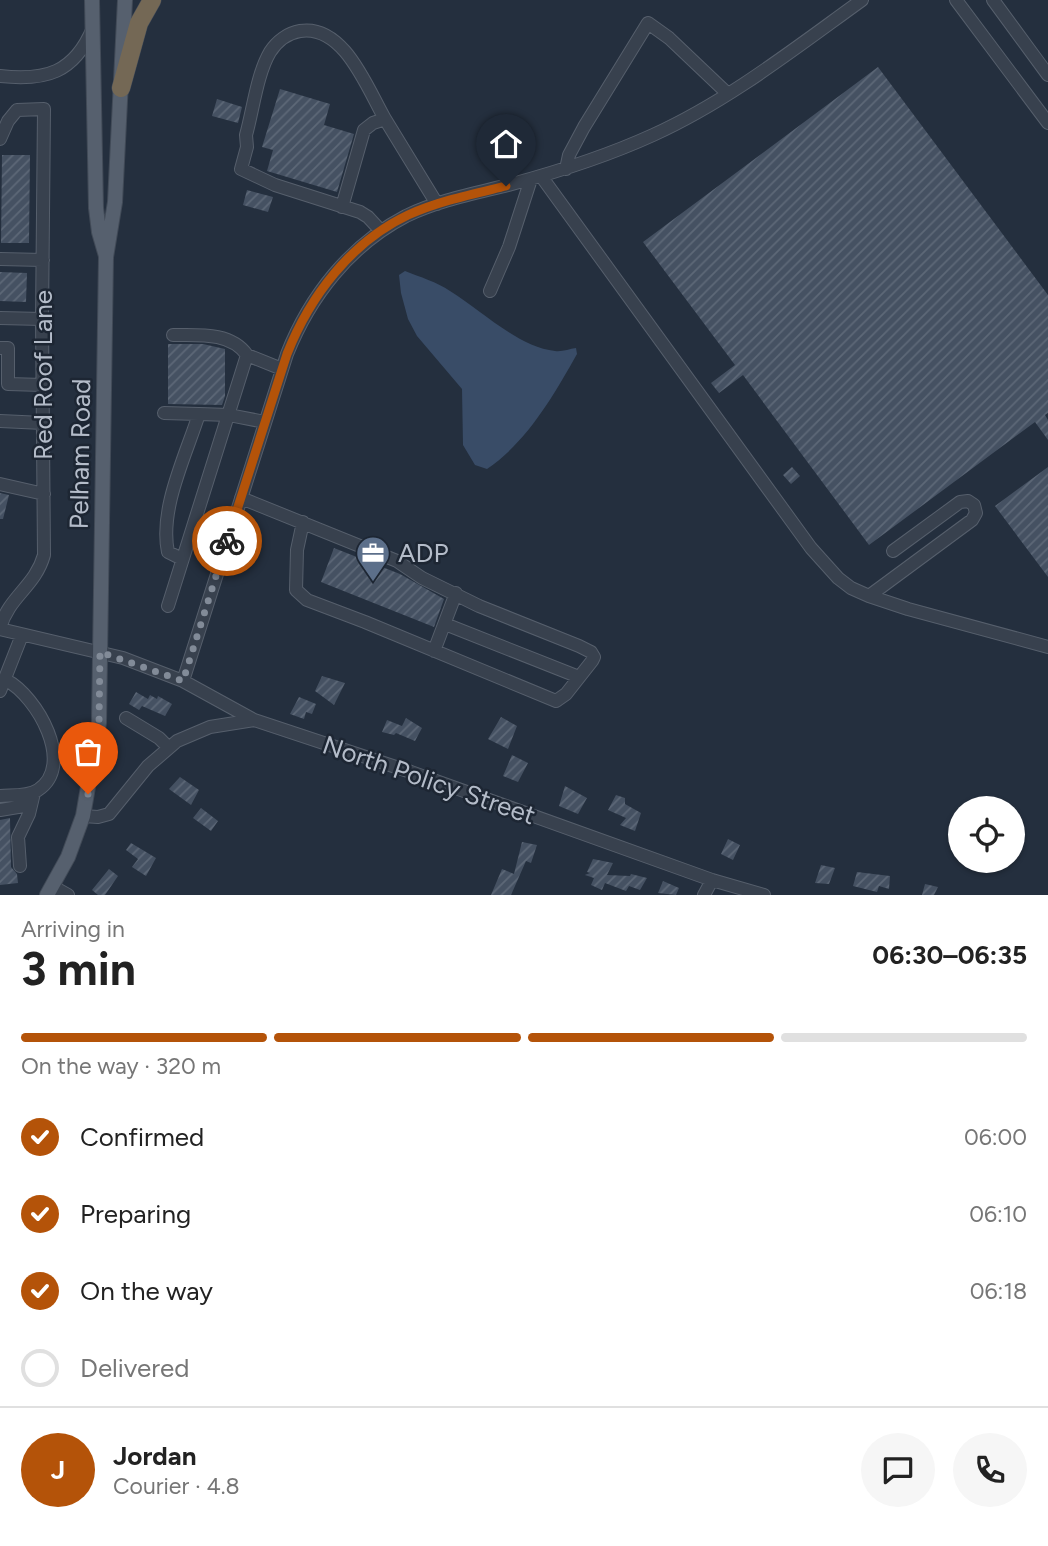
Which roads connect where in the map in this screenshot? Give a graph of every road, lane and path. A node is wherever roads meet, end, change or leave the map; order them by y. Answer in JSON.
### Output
{"nodes":[{"id":1,"x":92,"y":0,"type":"edge"},
{"id":2,"x":125,"y":0,"type":"edge"},
{"id":3,"x":152,"y":0,"type":"edge"},
{"id":4,"x":862,"y":0,"type":"edge"},
{"id":5,"x":956,"y":0,"type":"edge"},
{"id":6,"x":993,"y":0,"type":"edge"},
{"id":7,"x":93,"y":28,"type":"junction"},
{"id":8,"x":1048,"y":75,"type":"edge"},
{"id":9,"x":0,"y":76,"type":"edge"},
{"id":10,"x":121,"y":88,"type":"junction"},
{"id":11,"x":728,"y":94,"type":"junction"},
{"id":12,"x":385,"y":118,"type":"junction"},
{"id":13,"x":1048,"y":123,"type":"edge"},
{"id":14,"x":0,"y":139,"type":"edge"},
{"id":15,"x":566,"y":169,"type":"junction"},
{"id":16,"x":536,"y":177,"type":"junction"},
{"id":17,"x":437,"y":204,"type":"junction"},
{"id":18,"x":342,"y":206,"type":"junction"},
{"id":19,"x":381,"y":231,"type":"junction"},
{"id":20,"x":106,"y":257,"type":"junction"},
{"id":21,"x":0,"y":259,"type":"edge"},
{"id":22,"x":43,"y":260,"type":"junction"},
{"id":23,"x":490,"y":291,"type":"dead end"},
{"id":24,"x":0,"y":318,"type":"edge"},
{"id":25,"x":42,"y":319,"type":"junction"},
{"id":26,"x":173,"y":335,"type":"dead end"},
{"id":27,"x":0,"y":348,"type":"edge"},
{"id":28,"x":247,"y":355,"type":"junction"},
{"id":29,"x":282,"y":369,"type":"junction"},
{"id":30,"x":43,"y":385,"type":"junction"},
{"id":31,"x":164,"y":413,"type":"dead end"},
{"id":32,"x":200,"y":414,"type":"junction"},
{"id":33,"x":229,"y":415,"type":"junction"},
{"id":34,"x":0,"y":421,"type":"edge"},
{"id":35,"x":265,"y":422,"type":"junction"},
{"id":36,"x":43,"y":423,"type":"junction"},
{"id":37,"x":0,"y":484,"type":"edge"},
{"id":38,"x":44,"y":494,"type":"junction"},
{"id":39,"x":241,"y":498,"type":"junction"},
{"id":40,"x":303,"y":523,"type":"junction"},
{"id":41,"x":893,"y":551,"type":"dead end"},
{"id":42,"x":183,"y":559,"type":"junction"},
{"id":43,"x":456,"y":593,"type":"junction"},
{"id":44,"x":869,"y":596,"type":"junction"},
{"id":45,"x":168,"y":606,"type":"dead end"},
{"id":46,"x":445,"y":624,"type":"junction"},
{"id":47,"x":0,"y":629,"type":"edge"},
{"id":48,"x":22,"y":635,"type":"junction"},
{"id":49,"x":1048,"y":647,"type":"edge"},
{"id":50,"x":434,"y":651,"type":"junction"},
{"id":51,"x":100,"y":652,"type":"junction"},
{"id":52,"x":579,"y":677,"type":"junction"},
{"id":53,"x":183,"y":681,"type":"junction"},
{"id":54,"x":3,"y":686,"type":"edge"},
{"id":55,"x":127,"y":718,"type":"dead end"},
{"id":56,"x":254,"y":720,"type":"junction"},
{"id":57,"x":168,"y":747,"type":"junction"},
{"id":58,"x":0,"y":796,"type":"edge"},
{"id":59,"x":32,"y":799,"type":"junction"},
{"id":60,"x":0,"y":810,"type":"edge"},
{"id":61,"x":83,"y":816,"type":"junction"},
{"id":62,"x":20,"y":866,"type":"dead end"},
{"id":63,"x":712,"y":880,"type":"junction"},
{"id":64,"x":49,"y":890,"type":"edge"},
{"id":65,"x":68,"y":895,"type":"edge"},
{"id":66,"x":704,"y":895,"type":"edge"},
{"id":67,"x":764,"y":895,"type":"edge"}],
"edges":[{"from":1,"to":7,"type":"main road","name":"Pelham Road"},
{"from":2,"to":10,"type":"main road","name":"Pelham Road"},
{"from":3,"to":10,"type":"highway"},
{"from":4,"to":11,"type":"street"},
{"from":5,"to":13,"type":"street"},
{"from":6,"to":8,"type":"street"},
{"from":7,"to":9,"type":"street"},
{"from":7,"to":20,"type":"main road","name":"Pelham Road"},
{"from":10,"to":20,"type":"main road","name":"Pelham Road"},
{"from":11,"to":15,"type":"street"},
{"from":11,"to":15,"type":"street"},
{"from":12,"to":17,"type":"street"},
{"from":12,"to":18,"type":"street"},
{"from":12,"to":18,"type":"street"},
{"from":14,"to":22,"type":"street","name":"Red Roof Lane"},
{"from":15,"to":16,"type":"street"},
{"from":16,"to":17,"type":"street"},
{"from":16,"to":23,"type":"street"},
{"from":16,"to":44,"type":"street"},
{"from":17,"to":19,"type":"street"},
{"from":18,"to":19,"type":"street"},
{"from":19,"to":29,"type":"street"},
{"from":20,"to":51,"type":"main road","name":"Pelham Road"},
{"from":21,"to":22,"type":"street"},
{"from":22,"to":25,"type":"street","name":"Red Roof Lane"},
{"from":24,"to":25,"type":"street"},
{"from":25,"to":30,"type":"street","name":"Red Roof Lane"},
{"from":26,"to":28,"type":"street"},
{"from":27,"to":30,"type":"street"},
{"from":28,"to":29,"type":"street"},
{"from":28,"to":33,"type":"street"},
{"from":29,"to":35,"type":"street"},
{"from":30,"to":36,"type":"street","name":"Red Roof Lane"},
{"from":31,"to":32,"type":"street"},
{"from":32,"to":33,"type":"street"},
{"from":32,"to":42,"type":"street"},
{"from":33,"to":35,"type":"street"},
{"from":33,"to":42,"type":"street"},
{"from":34,"to":36,"type":"street"},
{"from":35,"to":39,"type":"street"},
{"from":36,"to":38,"type":"street","name":"Red Roof Lane"},
{"from":37,"to":38,"type":"street"},
{"from":38,"to":47,"type":"street","name":"Red Roof Lane"},
{"from":39,"to":40,"type":"street"},
{"from":39,"to":53,"type":"street"},
{"from":40,"to":43,"type":"street"},
{"from":40,"to":50,"type":"street"},
{"from":41,"to":44,"type":"street"},
{"from":42,"to":45,"type":"street"},
{"from":43,"to":46,"type":"street"},
{"from":43,"to":52,"type":"street"},
{"from":44,"to":49,"type":"street"},
{"from":46,"to":50,"type":"street"},
{"from":46,"to":52,"type":"street"},
{"from":47,"to":48,"type":"street","name":"North Policy Street"},
{"from":48,"to":51,"type":"street","name":"North Policy Street"},
{"from":48,"to":54,"type":"street"},
{"from":50,"to":52,"type":"street"},
{"from":51,"to":53,"type":"street","name":"North Policy Street"},
{"from":51,"to":61,"type":"main road","name":"Pelham Road"},
{"from":53,"to":56,"type":"street","name":"North Policy Street"},
{"from":54,"to":59,"type":"street"},
{"from":55,"to":57,"type":"street"},
{"from":56,"to":57,"type":"street"},
{"from":56,"to":63,"type":"street","name":"North Policy Street"},
{"from":57,"to":61,"type":"street"},
{"from":58,"to":59,"type":"street"},
{"from":59,"to":60,"type":"street"},
{"from":59,"to":62,"type":"street"},
{"from":61,"to":64,"type":"main road","name":"Pelham Road"},
{"from":63,"to":66,"type":"street"},
{"from":63,"to":67,"type":"street","name":"North Policy Street"},
{"from":64,"to":65,"type":"street"}]}
